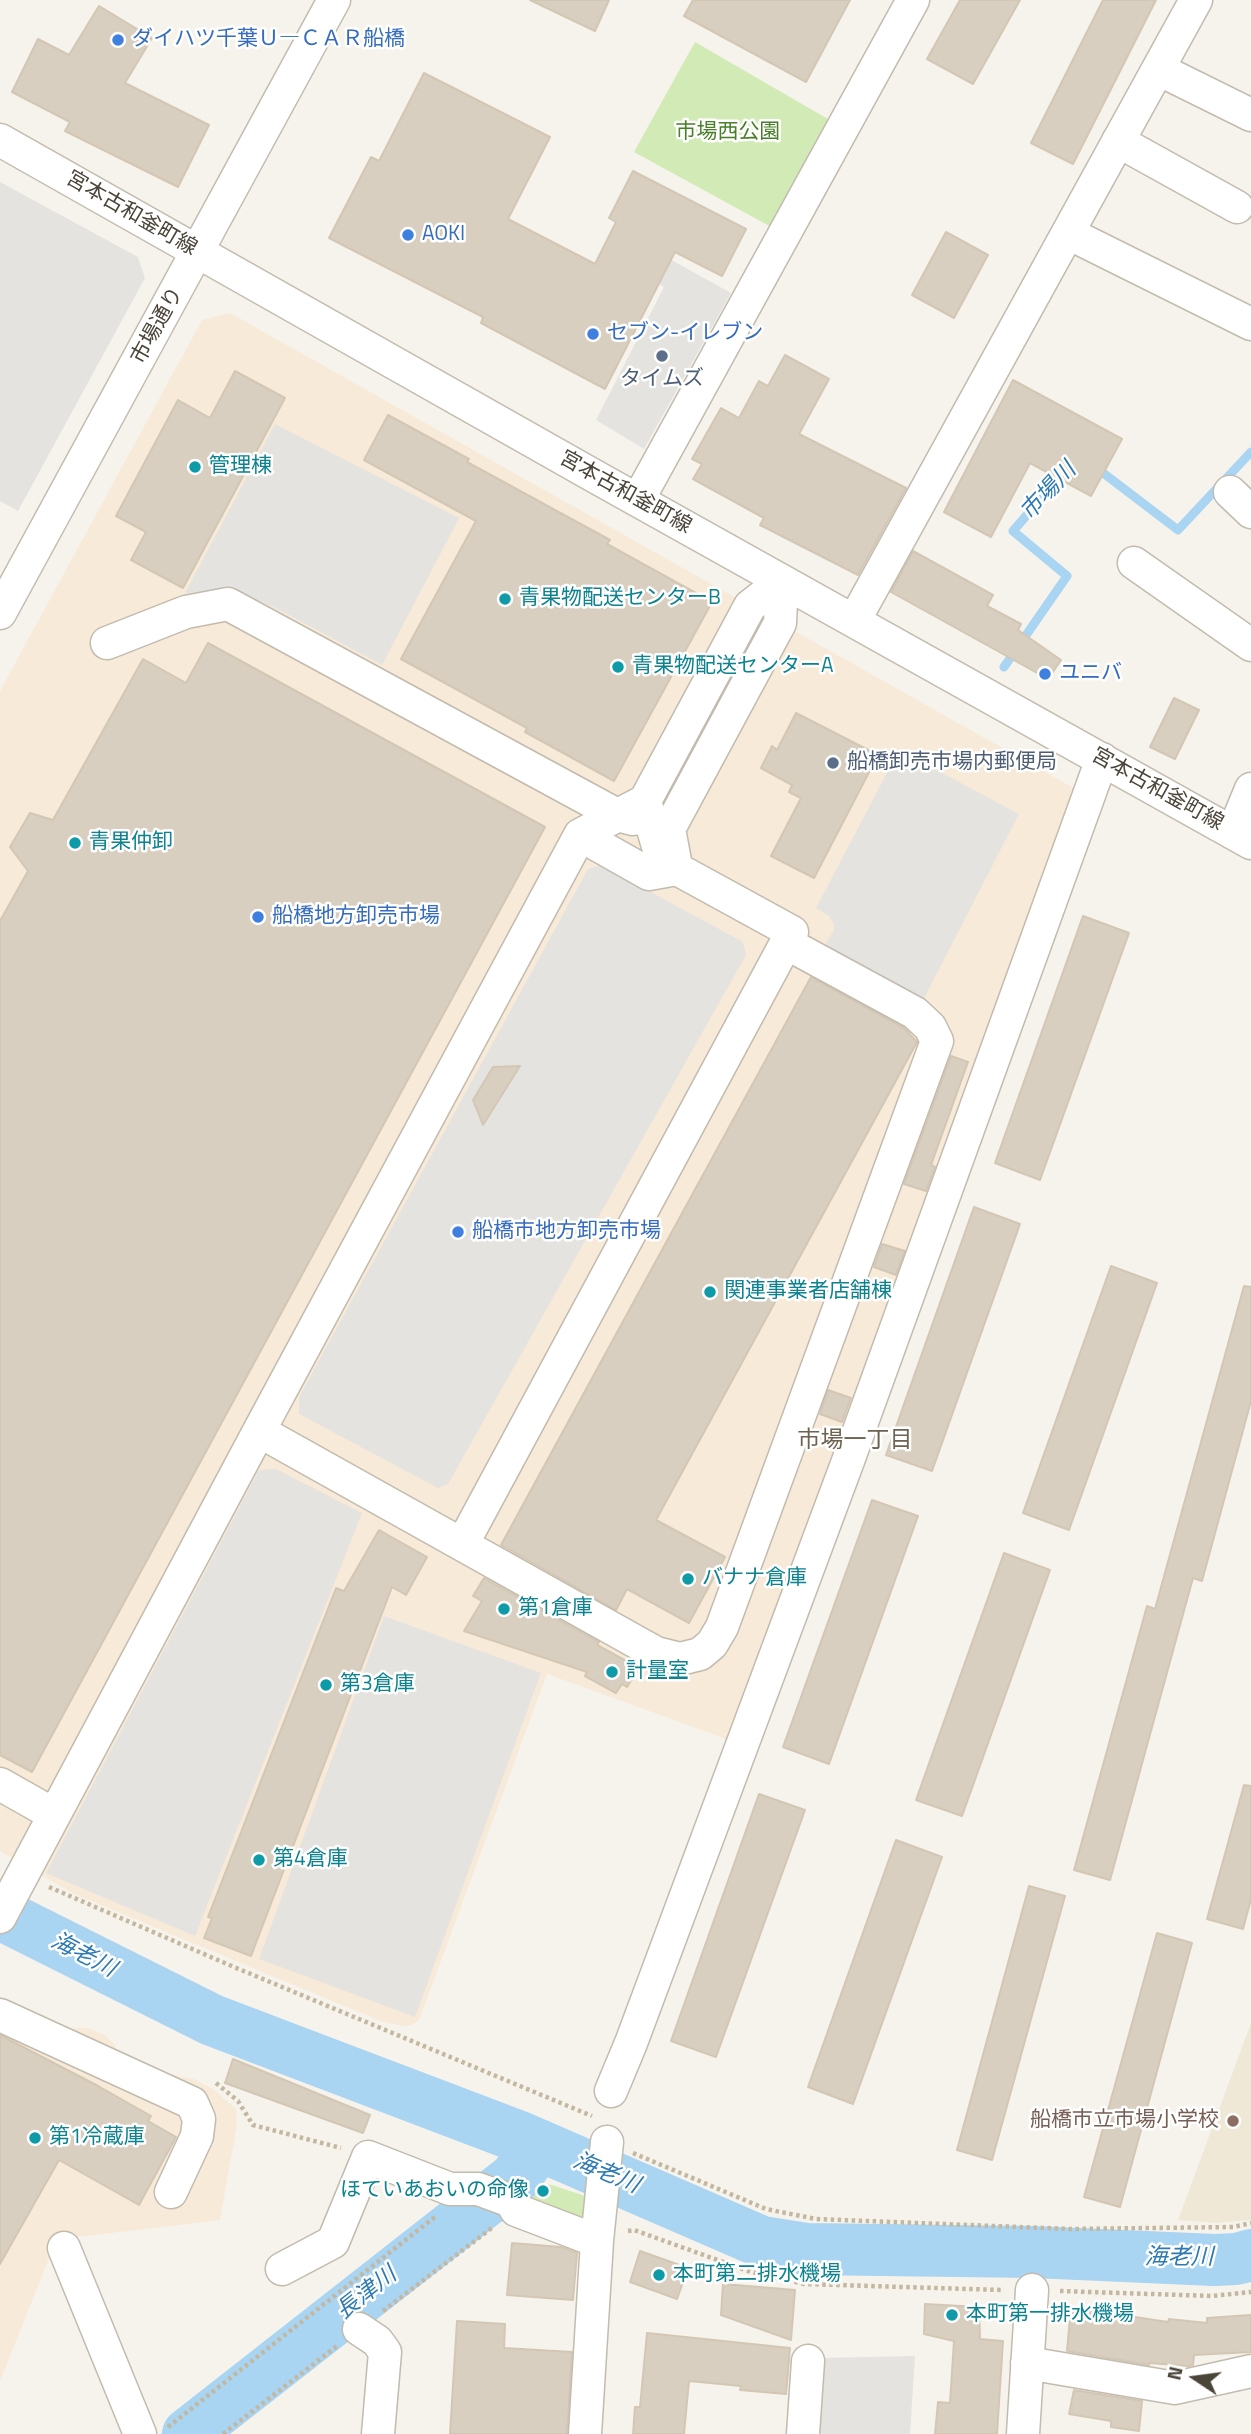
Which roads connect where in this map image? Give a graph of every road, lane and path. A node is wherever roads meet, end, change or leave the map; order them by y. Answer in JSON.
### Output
{"nodes":[{"id":1,"x":334,"y":0,"type":"edge"},
{"id":2,"x":913,"y":0,"type":"edge"},
{"id":3,"x":1196,"y":0,"type":"edge"},
{"id":4,"x":1158,"y":69,"type":"junction"},
{"id":5,"x":1251,"y":115,"type":"edge"},
{"id":6,"x":0,"y":140,"type":"edge"},
{"id":7,"x":1118,"y":141,"type":"junction"},
{"id":8,"x":1237,"y":207,"type":"dead end"},
{"id":9,"x":1068,"y":233,"type":"junction"},
{"id":10,"x":198,"y":253,"type":"junction"},
{"id":11,"x":1251,"y":324,"type":"edge"},
{"id":12,"x":638,"y":500,"type":"junction"},
{"id":13,"x":1134,"y":563,"type":"dead end"},
{"id":14,"x":782,"y":581,"type":"junction"},
{"id":15,"x":0,"y":613,"type":"edge"},
{"id":16,"x":854,"y":621,"type":"junction"},
{"id":17,"x":107,"y":643,"type":"dead end"},
{"id":18,"x":1251,"y":645,"type":"edge"},
{"id":19,"x":1102,"y":759,"type":"junction"},
{"id":20,"x":1251,"y":789,"type":"edge"},
{"id":21,"x":617,"y":815,"type":"junction"},
{"id":22,"x":661,"y":816,"type":"junction"},
{"id":23,"x":1242,"y":838,"type":"edge"},
{"id":24,"x":591,"y":841,"type":"junction"},
{"id":25,"x":677,"y":869,"type":"junction"},
{"id":26,"x":786,"y":943,"type":"junction"},
{"id":27,"x":259,"y":1430,"type":"junction"},
{"id":28,"x":463,"y":1543,"type":"junction"},
{"id":29,"x":0,"y":1784,"type":"edge"},
{"id":30,"x":53,"y":1814,"type":"junction"},
{"id":31,"x":18,"y":1882,"type":"junction"},
{"id":32,"x":0,"y":1917,"type":"edge"},
{"id":33,"x":0,"y":2015,"type":"edge"},
{"id":34,"x":207,"y":2078,"type":"dead end"},
{"id":35,"x":605,"y":2117,"type":"junction"},
{"id":36,"x":344,"y":2149,"type":"dead end"},
{"id":37,"x":475,"y":2189,"type":"junction"},
{"id":38,"x":171,"y":2192,"type":"dead end"},
{"id":39,"x":1251,"y":2224,"type":"edge"},
{"id":40,"x":599,"y":2228,"type":"junction"},
{"id":41,"x":64,"y":2248,"type":"dead end"},
{"id":42,"x":282,"y":2269,"type":"dead end"},
{"id":43,"x":1032,"y":2290,"type":"junction"},
{"id":44,"x":1251,"y":2292,"type":"edge"},
{"id":45,"x":359,"y":2329,"type":"dead end"},
{"id":46,"x":807,"y":2361,"type":"dead end"},
{"id":47,"x":1027,"y":2363,"type":"junction"},
{"id":48,"x":1251,"y":2371,"type":"edge"},
{"id":49,"x":139,"y":2434,"type":"edge"},
{"id":50,"x":159,"y":2434,"type":"edge"},
{"id":51,"x":378,"y":2434,"type":"edge"},
{"id":52,"x":585,"y":2434,"type":"edge"},
{"id":53,"x":803,"y":2434,"type":"edge"},
{"id":54,"x":1023,"y":2434,"type":"edge"}],
"edges":[{"from":1,"to":10,"type":"street","name":"市場通り"},
{"from":2,"to":12,"type":"street"},
{"from":3,"to":4,"type":"street"},
{"from":4,"to":5,"type":"street"},
{"from":4,"to":7,"type":"street"},
{"from":6,"to":10,"type":"street","name":"宮本古和釜町線"},
{"from":7,"to":8,"type":"street"},
{"from":7,"to":9,"type":"street"},
{"from":9,"to":11,"type":"street"},
{"from":9,"to":16,"type":"street"},
{"from":10,"to":12,"type":"street","name":"宮本古和釜町線"},
{"from":10,"to":15,"type":"street","name":"市場通り"},
{"from":12,"to":14,"type":"street","name":"宮本古和釜町線"},
{"from":13,"to":18,"type":"street"},
{"from":14,"to":16,"type":"street","name":"宮本古和釜町線"},
{"from":14,"to":22,"type":"street"},
{"from":16,"to":19,"type":"street","name":"宮本古和釜町線"},
{"from":17,"to":21,"type":"street"},
{"from":19,"to":23,"type":"street","name":"宮本古和釜町線"},
{"from":19,"to":35,"type":"street"},
{"from":20,"to":23,"type":"street"},
{"from":21,"to":22,"type":"street"},
{"from":21,"to":24,"type":"street"},
{"from":22,"to":24,"type":"street"},
{"from":22,"to":25,"type":"street"},
{"from":24,"to":25,"type":"street"},
{"from":24,"to":27,"type":"street"},
{"from":25,"to":26,"type":"street"},
{"from":26,"to":28,"type":"street"},
{"from":26,"to":28,"type":"street"},
{"from":27,"to":28,"type":"street"},
{"from":27,"to":30,"type":"street"},
{"from":29,"to":30,"type":"street"},
{"from":30,"to":31,"type":"street"},
{"from":31,"to":32,"type":"street"},
{"from":31,"to":35,"type":"path"},
{"from":33,"to":38,"type":"street"},
{"from":34,"to":36,"type":"path"},
{"from":35,"to":39,"type":"path"},
{"from":35,"to":40,"type":"street"},
{"from":37,"to":40,"type":"street"},
{"from":37,"to":42,"type":"street"},
{"from":37,"to":50,"type":"path"},
{"from":40,"to":43,"type":"path"},
{"from":40,"to":52,"type":"street"},
{"from":41,"to":49,"type":"street"},
{"from":43,"to":44,"type":"path"},
{"from":43,"to":47,"type":"street"},
{"from":45,"to":51,"type":"street"},
{"from":46,"to":53,"type":"street"},
{"from":47,"to":48,"type":"street"},
{"from":47,"to":54,"type":"street"}]}
